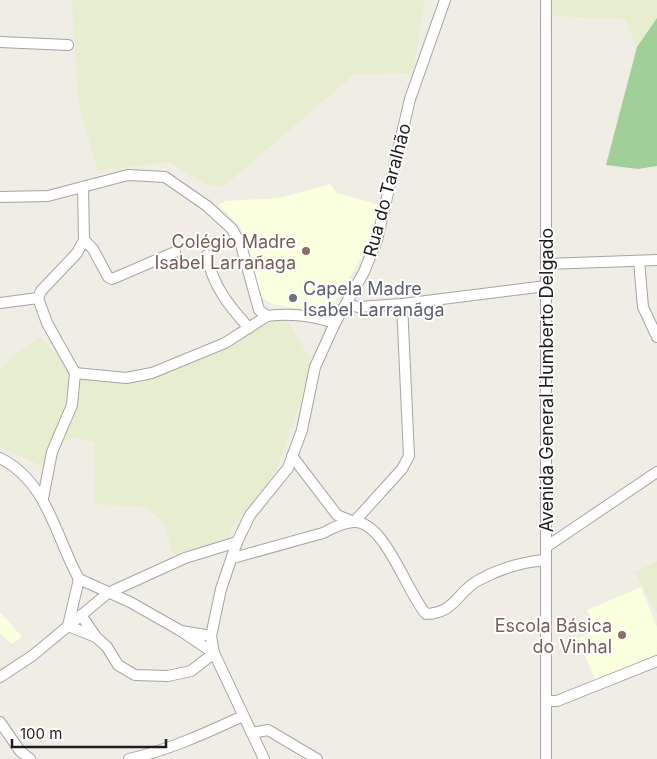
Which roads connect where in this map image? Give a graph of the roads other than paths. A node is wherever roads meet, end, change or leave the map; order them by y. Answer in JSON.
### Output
{"nodes":[{"id":1,"x":445,"y":0,"type":"edge"},
{"id":2,"x":546,"y":0,"type":"edge"},
{"id":3,"x":0,"y":42,"type":"edge"},
{"id":4,"x":68,"y":45,"type":"dead end"},
{"id":5,"x":83,"y":187,"type":"junction"},
{"id":6,"x":0,"y":197,"type":"edge"},
{"id":7,"x":84,"y":240,"type":"junction"},
{"id":8,"x":174,"y":252,"type":"dead end"},
{"id":9,"x":207,"y":255,"type":"dead end"},
{"id":10,"x":657,"y":260,"type":"edge"},
{"id":11,"x":639,"y":261,"type":"junction"},
{"id":12,"x":546,"y":264,"type":"junction"},
{"id":13,"x":546,"y":286,"type":"junction"},
{"id":14,"x":38,"y":298,"type":"junction"},
{"id":15,"x":0,"y":303,"type":"edge"},
{"id":16,"x":346,"y":304,"type":"junction"},
{"id":17,"x":402,"y":304,"type":"junction"},
{"id":18,"x":267,"y":316,"type":"junction"},
{"id":19,"x":335,"y":323,"type":"junction"},
{"id":20,"x":249,"y":328,"type":"junction"},
{"id":21,"x":657,"y":336,"type":"edge"},
{"id":22,"x":75,"y":373,"type":"junction"},
{"id":23,"x":292,"y":456,"type":"junction"},
{"id":24,"x":0,"y":458,"type":"edge"},
{"id":25,"x":657,"y":472,"type":"edge"},
{"id":26,"x":43,"y":498,"type":"junction"},
{"id":27,"x":354,"y":522,"type":"junction"},
{"id":28,"x":237,"y":542,"type":"junction"},
{"id":29,"x":546,"y":547,"type":"junction"},
{"id":30,"x":233,"y":558,"type":"junction"},
{"id":31,"x":545,"y":560,"type":"junction"},
{"id":32,"x":79,"y":579,"type":"junction"},
{"id":33,"x":108,"y":594,"type":"junction"},
{"id":34,"x":81,"y":616,"type":"junction"},
{"id":35,"x":68,"y":626,"type":"junction"},
{"id":36,"x":182,"y":632,"type":"junction"},
{"id":37,"x":211,"y":636,"type":"junction"},
{"id":38,"x":96,"y":637,"type":"junction"},
{"id":39,"x":214,"y":653,"type":"junction"},
{"id":40,"x":657,"y":661,"type":"edge"},
{"id":41,"x":0,"y":678,"type":"edge"},
{"id":42,"x":546,"y":701,"type":"junction"},
{"id":43,"x":243,"y":716,"type":"junction"},
{"id":44,"x":0,"y":722,"type":"edge"},
{"id":45,"x":252,"y":733,"type":"junction"},
{"id":46,"x":30,"y":759,"type":"edge"},
{"id":47,"x":129,"y":759,"type":"edge"},
{"id":48,"x":264,"y":759,"type":"edge"},
{"id":49,"x":316,"y":759,"type":"edge"},
{"id":50,"x":546,"y":759,"type":"edge"}],
"edges":[{"from":1,"to":16,"type":"street","name":"Rua do Taralhão"},
{"from":2,"to":12,"type":"street","name":"Avenida General Humberto Delgado"},
{"from":3,"to":4,"type":"street"},
{"from":5,"to":6,"type":"street"},
{"from":5,"to":7,"type":"street"},
{"from":5,"to":18,"type":"street"},
{"from":7,"to":8,"type":"street"},
{"from":7,"to":14,"type":"street"},
{"from":9,"to":20,"type":"street"},
{"from":10,"to":11,"type":"street"},
{"from":11,"to":12,"type":"street"},
{"from":11,"to":21,"type":"street"},
{"from":12,"to":13,"type":"street","name":"Avenida General Humberto Delgado"},
{"from":13,"to":17,"type":"street"},
{"from":13,"to":29,"type":"street","name":"Avenida General Humberto Delgado"},
{"from":14,"to":15,"type":"street"},
{"from":14,"to":22,"type":"street"},
{"from":16,"to":17,"type":"street"},
{"from":16,"to":19,"type":"street","name":"Rua do Taralhão"},
{"from":17,"to":27,"type":"street"},
{"from":18,"to":19,"type":"street"},
{"from":18,"to":20,"type":"street"},
{"from":19,"to":23,"type":"street","name":"Rua do Taralhão"},
{"from":20,"to":22,"type":"street"},
{"from":22,"to":26,"type":"street"},
{"from":23,"to":27,"type":"street"},
{"from":23,"to":28,"type":"street","name":"Rua do Taralhão"},
{"from":24,"to":26,"type":"street"},
{"from":25,"to":29,"type":"street"},
{"from":26,"to":32,"type":"street"},
{"from":27,"to":30,"type":"street"},
{"from":27,"to":31,"type":"street"},
{"from":28,"to":30,"type":"street","name":"Rua do Taralhão"},
{"from":28,"to":33,"type":"street"},
{"from":29,"to":31,"type":"street","name":"Avenida General Humberto Delgado"},
{"from":30,"to":37,"type":"street","name":"Rua do Taralhão"},
{"from":31,"to":42,"type":"street","name":"Avenida General Humberto Delgado"},
{"from":32,"to":33,"type":"street"},
{"from":32,"to":35,"type":"street"},
{"from":33,"to":34,"type":"street"},
{"from":33,"to":36,"type":"street"},
{"from":34,"to":35,"type":"street"},
{"from":34,"to":38,"type":"street"},
{"from":35,"to":38,"type":"street"},
{"from":35,"to":41,"type":"street"},
{"from":36,"to":37,"type":"street"},
{"from":36,"to":39,"type":"street"},
{"from":37,"to":39,"type":"street","name":"Rua do Taralhão"},
{"from":38,"to":39,"type":"street"},
{"from":39,"to":43,"type":"street","name":"Rua do Taralhão"},
{"from":40,"to":42,"type":"street"},
{"from":42,"to":50,"type":"street","name":"Avenida General Humberto Delgado"},
{"from":43,"to":45,"type":"street","name":"Rua do Taralhão"},
{"from":43,"to":47,"type":"street"},
{"from":44,"to":46,"type":"street"},
{"from":45,"to":48,"type":"street","name":"Rua do Taralhão"},
{"from":45,"to":49,"type":"street"}]}
